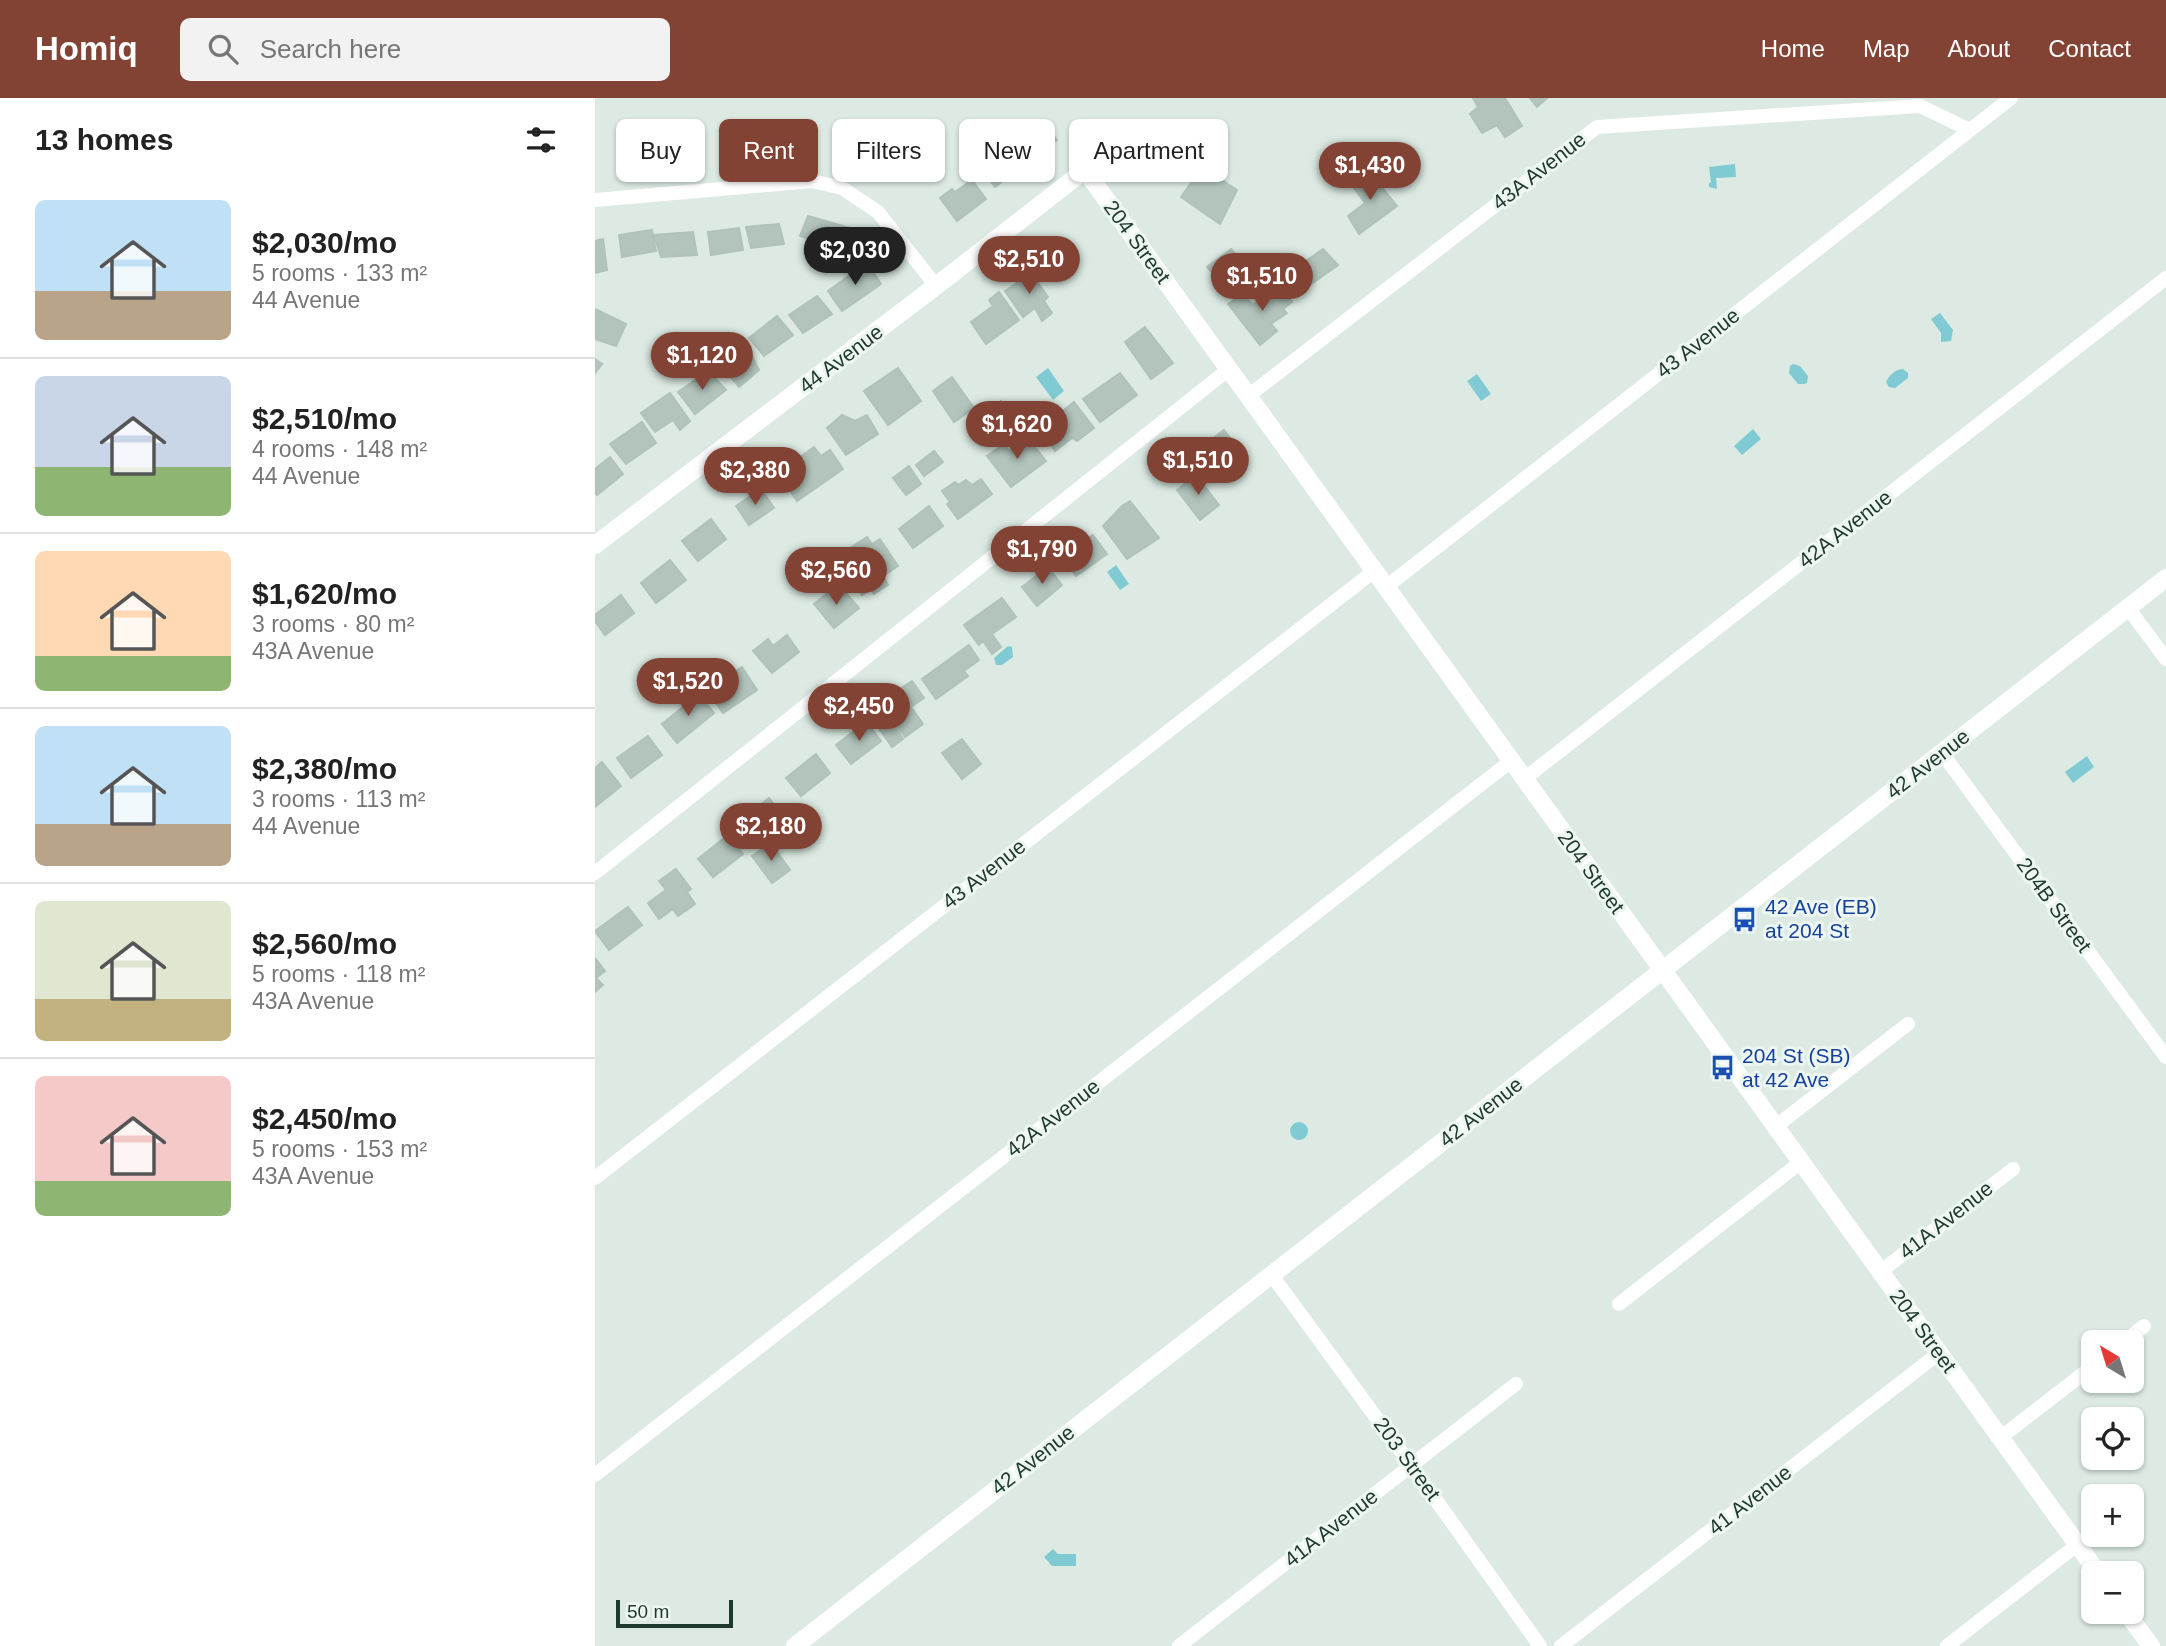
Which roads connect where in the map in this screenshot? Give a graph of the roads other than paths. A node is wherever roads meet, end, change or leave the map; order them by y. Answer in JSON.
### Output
{"nodes":[{"id":1,"x":2011,"y":98,"type":"edge"},
{"id":2,"x":1970,"y":130,"type":"junction"},
{"id":3,"x":1070,"y":182,"type":"edge"},
{"id":4,"x":1094,"y":182,"type":"edge"},
{"id":5,"x":595,"y":200,"type":"edge"},
{"id":6,"x":2166,"y":278,"type":"edge"},
{"id":7,"x":936,"y":286,"type":"junction"},
{"id":8,"x":1229,"y":369,"type":"junction"},
{"id":9,"x":1248,"y":396,"type":"junction"},
{"id":10,"x":595,"y":545,"type":"edge"},
{"id":11,"x":1374,"y":571,"type":"junction"},
{"id":12,"x":2166,"y":578,"type":"edge"},
{"id":13,"x":1386,"y":587,"type":"junction"},
{"id":14,"x":2128,"y":608,"type":"junction"},
{"id":15,"x":2166,"y":659,"type":"edge"},
{"id":16,"x":1942,"y":753,"type":"junction"},
{"id":17,"x":1511,"y":761,"type":"junction"},
{"id":18,"x":1524,"y":779,"type":"junction"},
{"id":19,"x":595,"y":873,"type":"edge"},
{"id":20,"x":1662,"y":971,"type":"junction"},
{"id":21,"x":1908,"y":1024,"type":"dead end"},
{"id":22,"x":2166,"y":1057,"type":"edge"},
{"id":23,"x":1775,"y":1127,"type":"junction"},
{"id":24,"x":1801,"y":1162,"type":"junction"},
{"id":25,"x":2013,"y":1169,"type":"dead end"},
{"id":26,"x":595,"y":1178,"type":"edge"},
{"id":27,"x":1880,"y":1272,"type":"junction"},
{"id":28,"x":1272,"y":1274,"type":"junction"},
{"id":29,"x":1619,"y":1304,"type":"dead end"},
{"id":30,"x":2144,"y":1326,"type":"dead end"},
{"id":31,"x":2139,"y":1330,"type":"edge"},
{"id":32,"x":1940,"y":1353,"type":"junction"},
{"id":33,"x":2081,"y":1375,"type":"edge"},
{"id":34,"x":1516,"y":1384,"type":"dead end"},
{"id":35,"x":2000,"y":1438,"type":"junction"},
{"id":36,"x":1411,"y":1465,"type":"junction"},
{"id":37,"x":595,"y":1475,"type":"edge"},
{"id":38,"x":2077,"y":1545,"type":"junction"},
{"id":39,"x":2089,"y":1561,"type":"edge"},
{"id":40,"x":2135,"y":1624,"type":"edge"},
{"id":41,"x":795,"y":1646,"type":"edge"},
{"id":42,"x":1179,"y":1646,"type":"edge"},
{"id":43,"x":1540,"y":1646,"type":"edge"},
{"id":44,"x":1561,"y":1646,"type":"edge"},
{"id":45,"x":1947,"y":1646,"type":"edge"},
{"id":46,"x":2151,"y":1646,"type":"edge"}],
"edges":[{"from":1,"to":2,"type":"street","name":"43 Avenue"},
{"from":2,"to":9,"type":"street","name":"43A Avenue"},
{"from":2,"to":13,"type":"street","name":"43 Avenue"},
{"from":3,"to":7,"type":"street","name":"44 Avenue"},
{"from":4,"to":8,"type":"street","name":"204 Street"},
{"from":5,"to":7,"type":"street"},
{"from":6,"to":18,"type":"street","name":"42A Avenue"},
{"from":7,"to":10,"type":"street","name":"44 Avenue"},
{"from":8,"to":9,"type":"street","name":"204 Street"},
{"from":8,"to":19,"type":"street"},
{"from":9,"to":11,"type":"street","name":"204 Street"},
{"from":11,"to":13,"type":"street","name":"204 Street"},
{"from":11,"to":26,"type":"street","name":"43 Avenue"},
{"from":12,"to":14,"type":"street","name":"42 Avenue"},
{"from":13,"to":17,"type":"street","name":"204 Street"},
{"from":14,"to":15,"type":"street"},
{"from":14,"to":16,"type":"street","name":"42 Avenue"},
{"from":16,"to":20,"type":"street","name":"42 Avenue"},
{"from":16,"to":22,"type":"street","name":"204B Street"},
{"from":17,"to":18,"type":"street","name":"204 Street"},
{"from":17,"to":37,"type":"street","name":"42A Avenue"},
{"from":18,"to":20,"type":"street","name":"204 Street"},
{"from":20,"to":23,"type":"street","name":"204 Street"},
{"from":20,"to":28,"type":"street","name":"42 Avenue"},
{"from":21,"to":23,"type":"street"},
{"from":23,"to":24,"type":"street","name":"204 Street"},
{"from":24,"to":27,"type":"street","name":"204 Street"},
{"from":24,"to":29,"type":"street"},
{"from":25,"to":27,"type":"street","name":"41A Avenue"},
{"from":27,"to":32,"type":"street","name":"204 Street"},
{"from":28,"to":36,"type":"street","name":"203 Street"},
{"from":28,"to":41,"type":"street","name":"42 Avenue"},
{"from":30,"to":31,"type":"street"},
{"from":32,"to":35,"type":"street","name":"204 Street"},
{"from":32,"to":44,"type":"street","name":"41 Avenue"},
{"from":33,"to":35,"type":"street"},
{"from":34,"to":36,"type":"street","name":"41A Avenue"},
{"from":35,"to":38,"type":"street","name":"204 Street"},
{"from":36,"to":42,"type":"street","name":"41A Avenue"},
{"from":36,"to":43,"type":"street","name":"203 Street"},
{"from":38,"to":39,"type":"street","name":"204 Street"},
{"from":38,"to":45,"type":"street"},
{"from":40,"to":46,"type":"street"}]}
